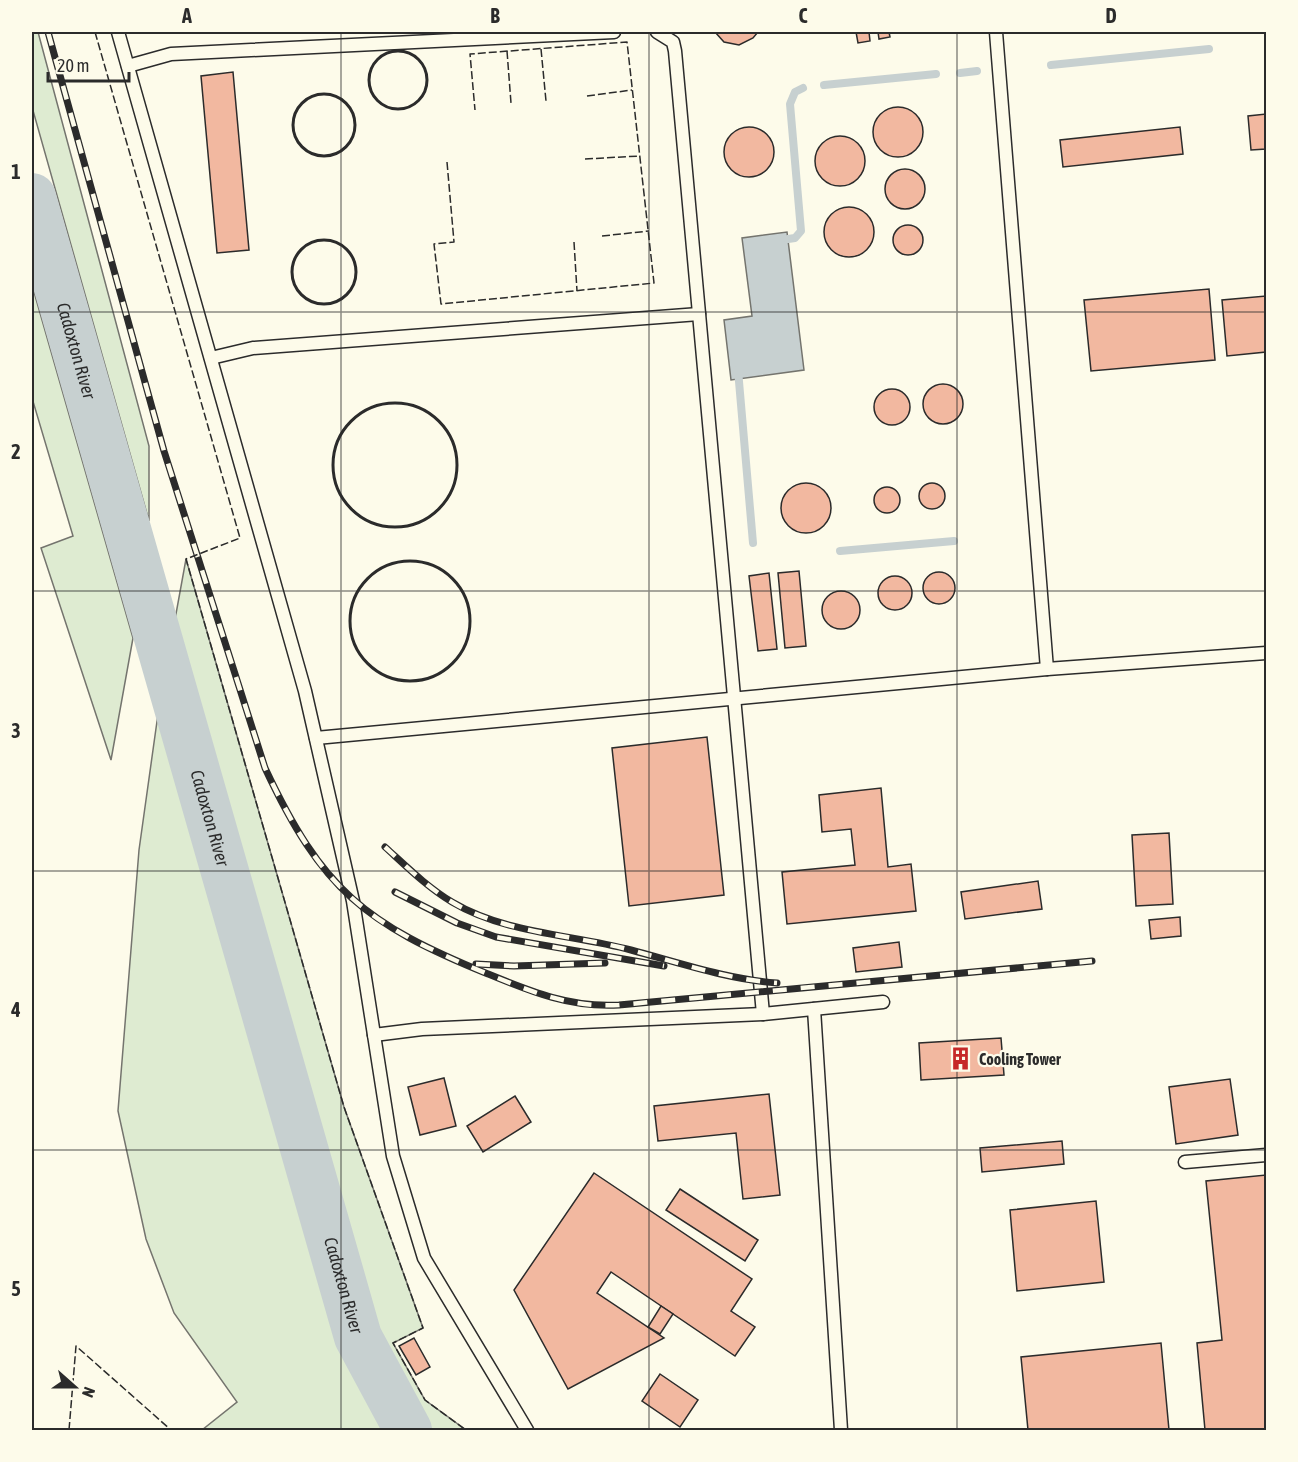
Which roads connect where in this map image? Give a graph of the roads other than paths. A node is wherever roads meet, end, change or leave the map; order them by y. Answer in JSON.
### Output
{"nodes":[{"id":1,"x":118,"y":32,"type":"edge"},
{"id":2,"x":614,"y":32,"type":"edge"},
{"id":3,"x":657,"y":32,"type":"edge"},
{"id":4,"x":996,"y":32,"type":"edge"},
{"id":5,"x":128,"y":66,"type":"junction"},
{"id":6,"x":699,"y":314,"type":"junction"},
{"id":7,"x":211,"y":358,"type":"junction"},
{"id":8,"x":1266,"y":653,"type":"edge"},
{"id":9,"x":1047,"y":669,"type":"junction"},
{"id":10,"x":732,"y":699,"type":"junction"},
{"id":11,"x":316,"y":738,"type":"junction"},
{"id":12,"x":883,"y":1002,"type":"dead end"},
{"id":13,"x":814,"y":1009,"type":"junction"},
{"id":14,"x":763,"y":1014,"type":"junction"},
{"id":15,"x":374,"y":1035,"type":"junction"},
{"id":16,"x":1266,"y":1155,"type":"edge"},
{"id":17,"x":1185,"y":1162,"type":"dead end"},
{"id":18,"x":527,"y":1431,"type":"edge"},
{"id":19,"x":841,"y":1431,"type":"edge"}],
"edges":[{"from":1,"to":5,"type":"lane"},
{"from":2,"to":5,"type":"lane"},
{"from":3,"to":6,"type":"lane"},
{"from":4,"to":9,"type":"lane"},
{"from":5,"to":7,"type":"lane"},
{"from":6,"to":7,"type":"lane"},
{"from":6,"to":10,"type":"lane"},
{"from":7,"to":11,"type":"lane"},
{"from":8,"to":9,"type":"lane"},
{"from":9,"to":10,"type":"lane"},
{"from":10,"to":11,"type":"lane"},
{"from":10,"to":14,"type":"lane"},
{"from":11,"to":15,"type":"lane"},
{"from":12,"to":13,"type":"lane"},
{"from":13,"to":14,"type":"lane"},
{"from":13,"to":19,"type":"lane"},
{"from":14,"to":15,"type":"lane"},
{"from":15,"to":18,"type":"lane"},
{"from":16,"to":17,"type":"lane"}]}
